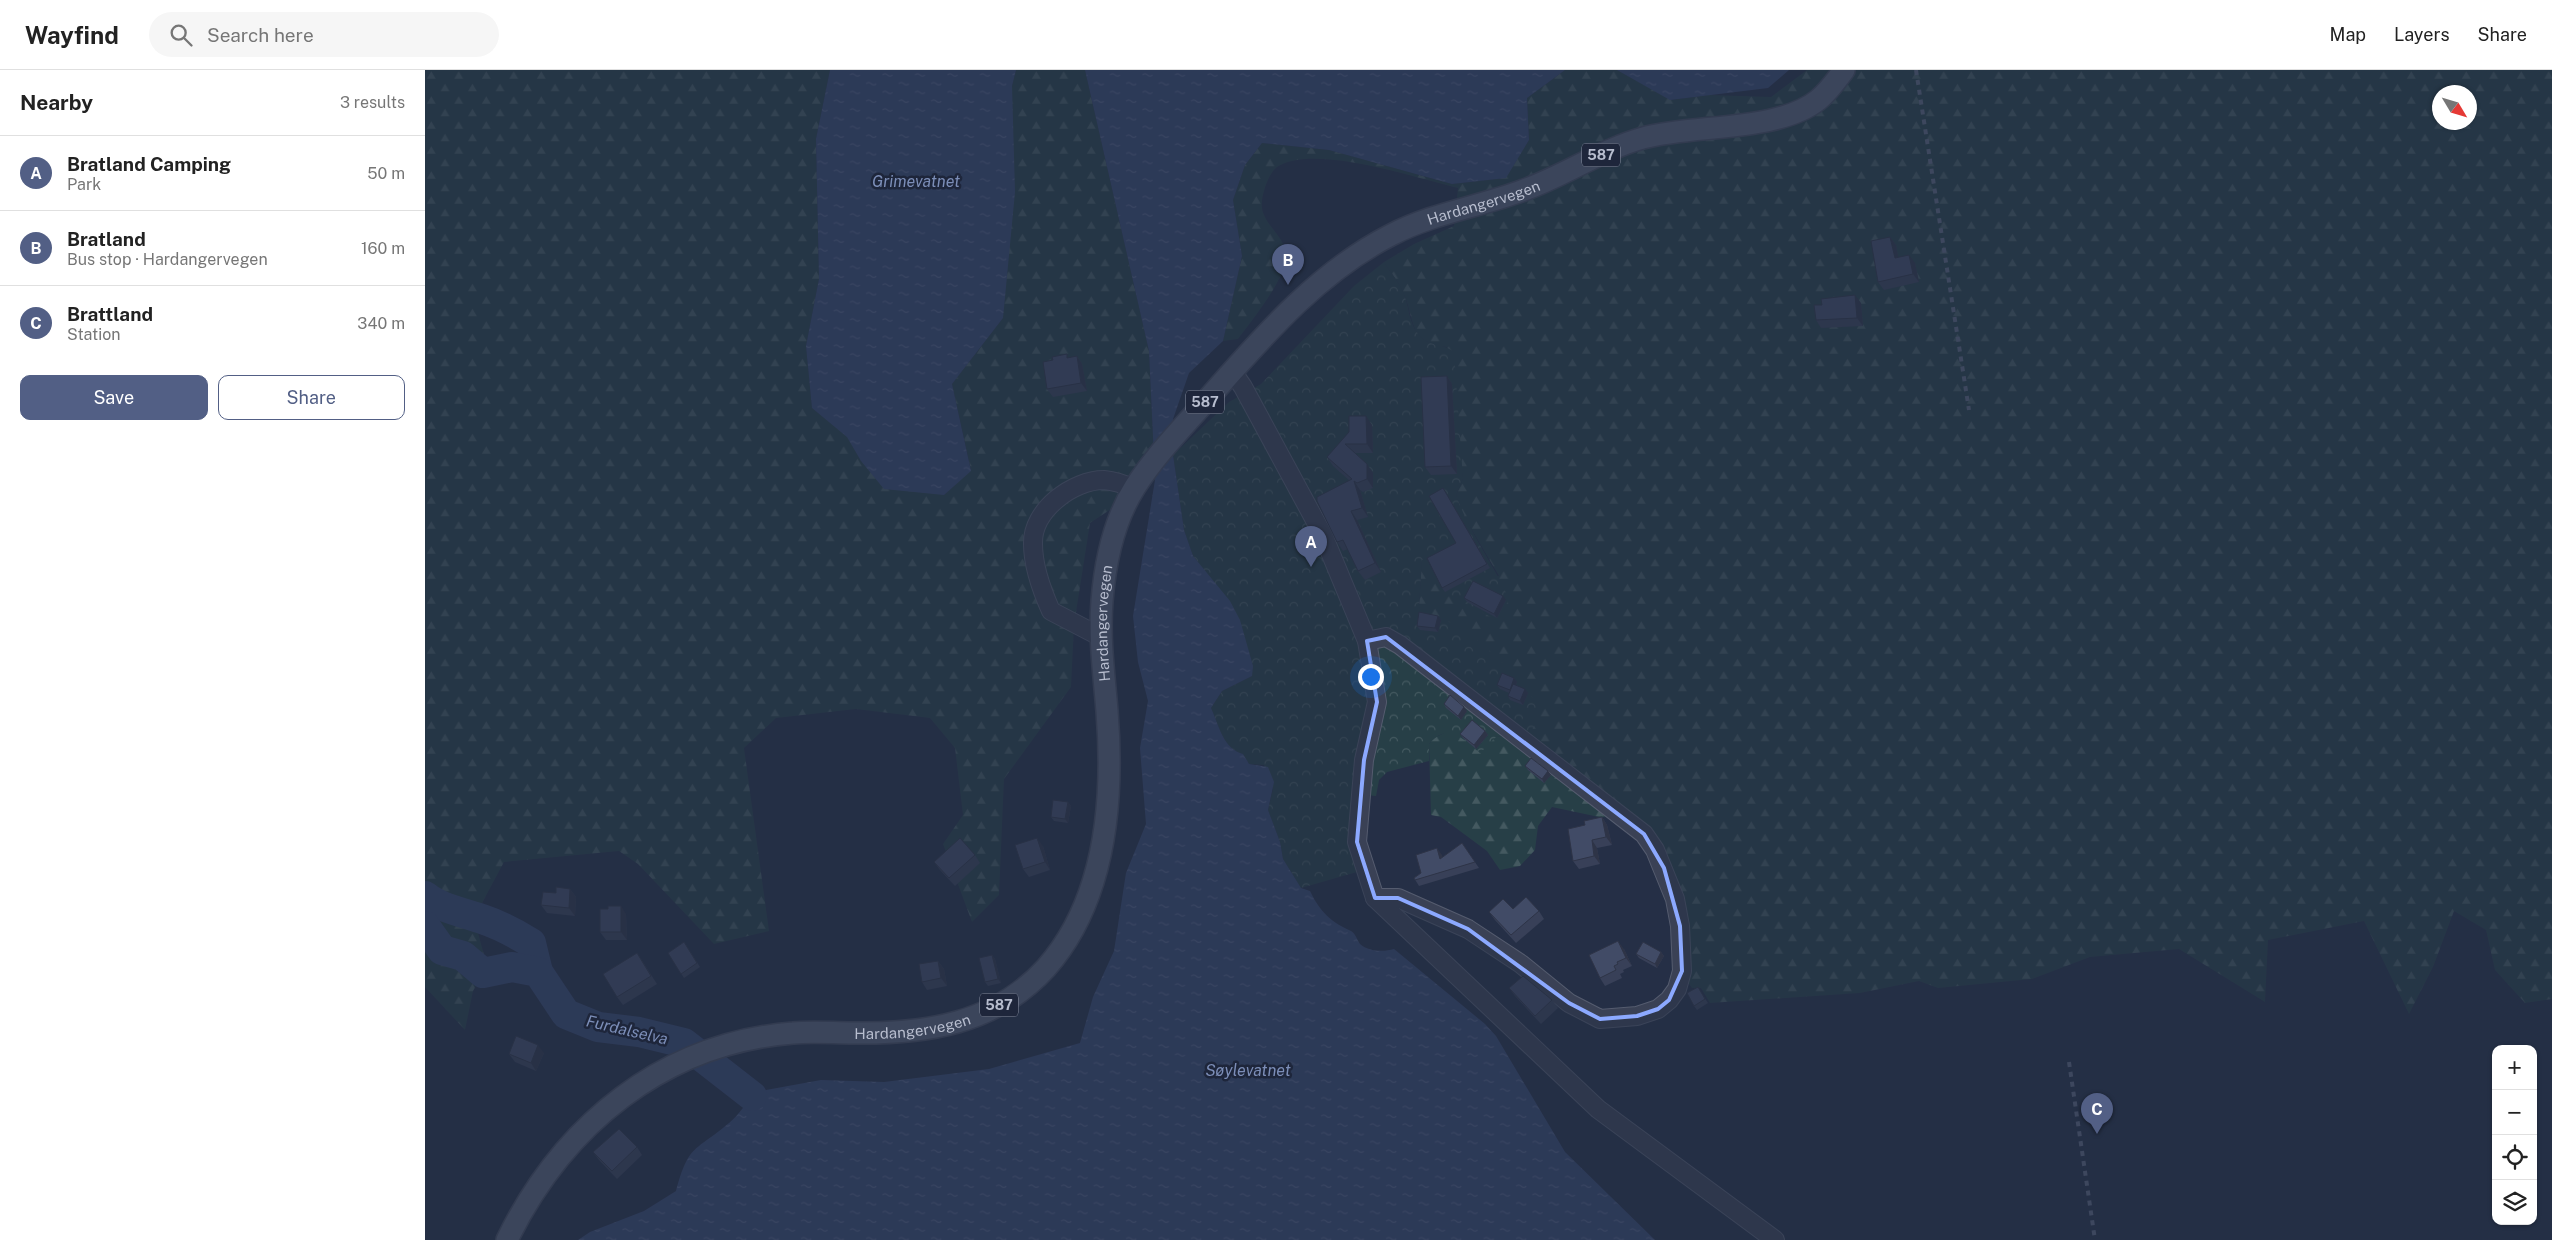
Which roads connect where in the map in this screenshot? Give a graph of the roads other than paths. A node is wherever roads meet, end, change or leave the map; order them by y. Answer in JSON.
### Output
{"nodes":[{"id":1,"x":1844,"y":70,"type":"edge"},
{"id":2,"x":1232,"y":371,"type":"junction"},
{"id":3,"x":1134,"y":489,"type":"junction"},
{"id":4,"x":1099,"y":636,"type":"junction"},
{"id":5,"x":1367,"y":642,"type":"junction"},
{"id":6,"x":1375,"y":898,"type":"junction"},
{"id":7,"x":507,"y":1240,"type":"edge"},
{"id":8,"x":1775,"y":1240,"type":"edge"}],
"edges":[{"from":1,"to":2,"type":"main road","name":"Hardangervegen","number":"587"},
{"from":2,"to":3,"type":"main road","name":"Hardangervegen","number":"587"},
{"from":2,"to":5,"type":"street"},
{"from":3,"to":4,"type":"main road","name":"Hardangervegen","number":"587"},
{"from":3,"to":4,"type":"street"},
{"from":4,"to":7,"type":"main road","name":"Hardangervegen","number":"587"},
{"from":5,"to":6,"type":"street"},
{"from":5,"to":6,"type":"street"},
{"from":6,"to":8,"type":"street"}]}
